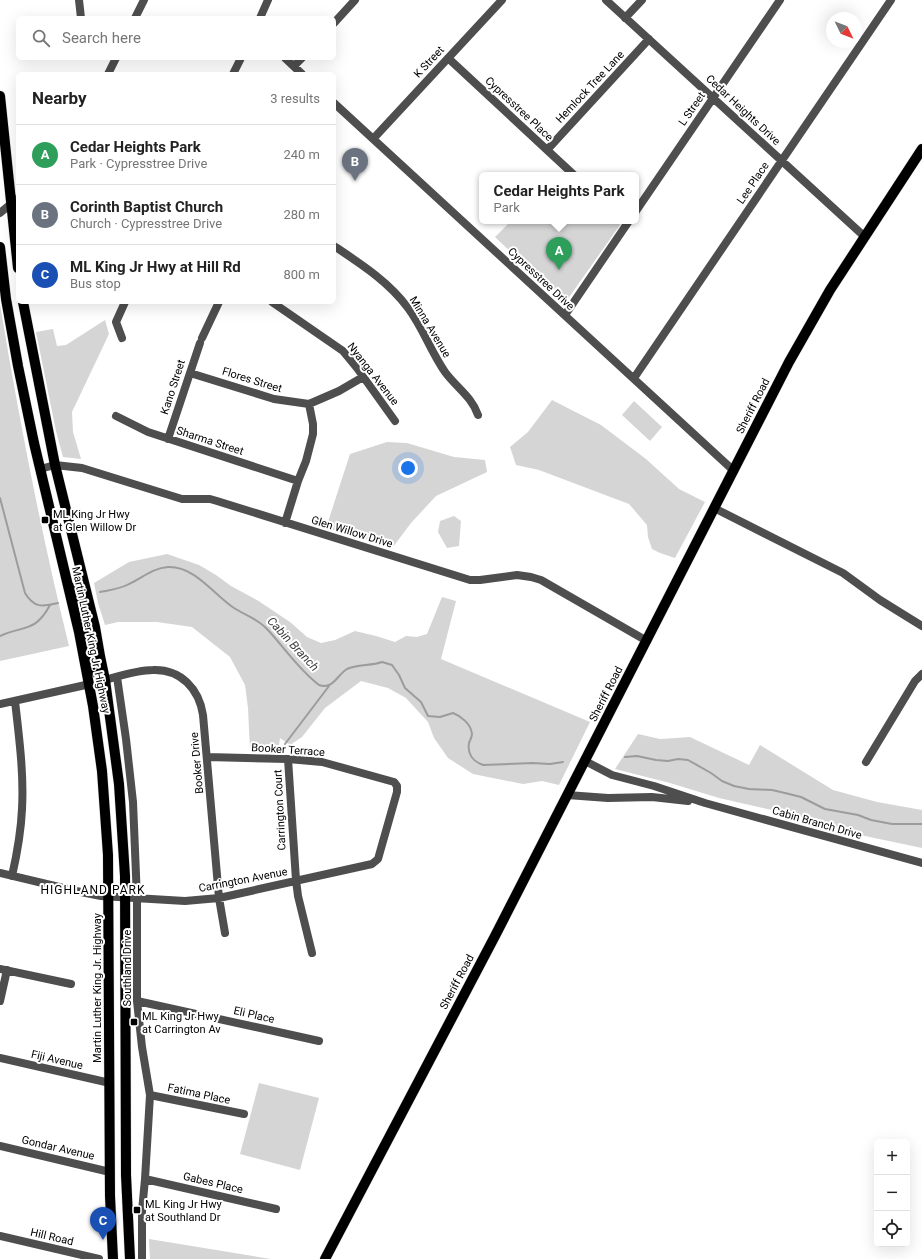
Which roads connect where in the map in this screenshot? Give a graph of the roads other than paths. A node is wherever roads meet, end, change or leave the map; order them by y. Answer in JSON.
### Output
{"nodes":[{"id":1,"x":79,"y":0,"type":"edge"},
{"id":2,"x":144,"y":0,"type":"edge"},
{"id":3,"x":268,"y":0,"type":"edge"},
{"id":4,"x":355,"y":0,"type":"edge"},
{"id":5,"x":502,"y":0,"type":"edge"},
{"id":6,"x":606,"y":0,"type":"edge"},
{"id":7,"x":642,"y":0,"type":"edge"},
{"id":8,"x":780,"y":0,"type":"edge"},
{"id":9,"x":891,"y":0,"type":"edge"},
{"id":10,"x":81,"y":16,"type":"edge"},
{"id":11,"x":136,"y":16,"type":"edge"},
{"id":12,"x":261,"y":16,"type":"edge"},
{"id":13,"x":626,"y":18,"type":"junction"},
{"id":14,"x":336,"y":21,"type":"edge"},
{"id":15,"x":649,"y":39,"type":"junction"},
{"id":16,"x":448,"y":58,"type":"junction"},
{"id":17,"x":113,"y":60,"type":"edge"},
{"id":18,"x":240,"y":60,"type":"edge"},
{"id":19,"x":287,"y":60,"type":"edge"},
{"id":20,"x":300,"y":60,"type":"edge"},
{"id":21,"x":294,"y":66,"type":"junction"},
{"id":22,"x":109,"y":72,"type":"edge"},
{"id":23,"x":234,"y":72,"type":"edge"},
{"id":24,"x":300,"y":72,"type":"edge"},
{"id":25,"x":0,"y":96,"type":"edge"},
{"id":26,"x":713,"y":98,"type":"junction"},
{"id":27,"x":336,"y":105,"type":"edge"},
{"id":28,"x":373,"y":139,"type":"junction"},
{"id":29,"x":922,"y":149,"type":"edge"},
{"id":30,"x":547,"y":150,"type":"junction"},
{"id":31,"x":781,"y":161,"type":"junction"},
{"id":32,"x":571,"y":172,"type":"edge"},
{"id":33,"x":15,"y":201,"type":"edge"},
{"id":34,"x":639,"y":207,"type":"edge"},
{"id":35,"x":0,"y":213,"type":"edge"},
{"id":36,"x":16,"y":223,"type":"edge"},
{"id":37,"x":626,"y":224,"type":"edge"},
{"id":38,"x":864,"y":237,"type":"junction"},
{"id":39,"x":0,"y":247,"type":"edge"},
{"id":40,"x":336,"y":247,"type":"edge"},
{"id":41,"x":23,"y":304,"type":"edge"},
{"id":42,"x":124,"y":304,"type":"edge"},
{"id":43,"x":218,"y":304,"type":"edge"},
{"id":44,"x":275,"y":304,"type":"edge"},
{"id":45,"x":565,"y":315,"type":"junction"},
{"id":46,"x":122,"y":338,"type":"dead end"},
{"id":47,"x":190,"y":373,"type":"junction"},
{"id":48,"x":363,"y":377,"type":"junction"},
{"id":49,"x":634,"y":378,"type":"junction"},
{"id":50,"x":309,"y":404,"type":"junction"},
{"id":51,"x":478,"y":415,"type":"dead end"},
{"id":52,"x":116,"y":416,"type":"dead end"},
{"id":53,"x":395,"y":421,"type":"dead end"},
{"id":54,"x":168,"y":439,"type":"junction"},
{"id":55,"x":55,"y":465,"type":"junction"},
{"id":56,"x":40,"y":469,"type":"junction"},
{"id":57,"x":734,"y":471,"type":"junction"},
{"id":58,"x":298,"y":482,"type":"junction"},
{"id":59,"x":714,"y":508,"type":"junction"},
{"id":60,"x":285,"y":523,"type":"junction"},
{"id":61,"x":68,"y":584,"type":"junction"},
{"id":62,"x":921,"y":625,"type":"edge"},
{"id":63,"x":647,"y":640,"type":"junction"},
{"id":64,"x":922,"y":674,"type":"edge"},
{"id":65,"x":117,"y":677,"type":"junction"},
{"id":66,"x":105,"y":680,"type":"junction"},
{"id":67,"x":90,"y":684,"type":"junction"},
{"id":68,"x":15,"y":701,"type":"junction"},
{"id":69,"x":0,"y":704,"type":"edge"},
{"id":70,"x":207,"y":757,"type":"junction"},
{"id":71,"x":288,"y":759,"type":"junction"},
{"id":72,"x":585,"y":761,"type":"junction"},
{"id":73,"x":866,"y":762,"type":"dead end"},
{"id":74,"x":116,"y":763,"type":"junction"},
{"id":75,"x":567,"y":795,"type":"junction"},
{"id":76,"x":705,"y":803,"type":"junction"},
{"id":77,"x":922,"y":863,"type":"edge"},
{"id":78,"x":372,"y":864,"type":"joint"},
{"id":79,"x":0,"y":873,"type":"edge"},
{"id":80,"x":12,"y":876,"type":"junction"},
{"id":81,"x":296,"y":880,"type":"junction"},
{"id":82,"x":108,"y":896,"type":"junction"},
{"id":83,"x":125,"y":898,"type":"junction"},
{"id":84,"x":219,"y":898,"type":"junction"},
{"id":85,"x":137,"y":899,"type":"junction"},
{"id":86,"x":225,"y":933,"type":"dead end"},
{"id":87,"x":312,"y":953,"type":"dead end"},
{"id":88,"x":4,"y":969,"type":"edge"},
{"id":89,"x":71,"y":984,"type":"dead end"},
{"id":90,"x":0,"y":1001,"type":"edge"},
{"id":91,"x":137,"y":1001,"type":"junction"},
{"id":92,"x":319,"y":1041,"type":"dead end"},
{"id":93,"x":0,"y":1058,"type":"edge"},
{"id":94,"x":110,"y":1083,"type":"junction"},
{"id":95,"x":150,"y":1095,"type":"junction"},
{"id":96,"x":244,"y":1114,"type":"dead end"},
{"id":97,"x":0,"y":1146,"type":"edge"},
{"id":98,"x":110,"y":1172,"type":"junction"},
{"id":99,"x":145,"y":1179,"type":"junction"},
{"id":100,"x":276,"y":1209,"type":"dead end"},
{"id":101,"x":0,"y":1236,"type":"edge"},
{"id":102,"x":99,"y":1259,"type":"edge"},
{"id":103,"x":113,"y":1259,"type":"edge"},
{"id":104,"x":130,"y":1259,"type":"edge"},
{"id":105,"x":142,"y":1259,"type":"edge"},
{"id":106,"x":325,"y":1259,"type":"edge"}],
"edges":[{"from":1,"to":10,"type":"street"},
{"from":2,"to":11,"type":"street"},
{"from":3,"to":12,"type":"street"},
{"from":4,"to":14,"type":"street"},
{"from":5,"to":16,"type":"street","name":"K Street"},
{"from":6,"to":13,"type":"street","name":"Cedar Heights Drive"},
{"from":7,"to":13,"type":"street"},
{"from":8,"to":26,"type":"street","name":"L Street"},
{"from":9,"to":31,"type":"street","name":"Lee Place"},
{"from":13,"to":15,"type":"street","name":"Cedar Heights Drive"},
{"from":15,"to":26,"type":"street","name":"Cedar Heights Drive"},
{"from":15,"to":30,"type":"street","name":"Hemlock Tree Lane"},
{"from":16,"to":28,"type":"street","name":"K Street"},
{"from":16,"to":30,"type":"street","name":"Cypresstree Place"},
{"from":17,"to":22,"type":"street"},
{"from":18,"to":23,"type":"street"},
{"from":19,"to":21,"type":"street"},
{"from":20,"to":21,"type":"street"},
{"from":21,"to":24,"type":"street"},
{"from":25,"to":33,"type":"main road"},
{"from":26,"to":31,"type":"street","name":"Cedar Heights Drive"},
{"from":26,"to":34,"type":"street","name":"L Street"},
{"from":27,"to":28,"type":"street","name":"Cypresstree Drive"},
{"from":28,"to":45,"type":"street","name":"Cypresstree Drive"},
{"from":29,"to":38,"type":"main road","name":"Sheriff Road"},
{"from":30,"to":32,"type":"street","name":"Cypresstree Place"},
{"from":31,"to":38,"type":"street","name":"Cedar Heights Drive"},
{"from":31,"to":49,"type":"street","name":"Lee Place"},
{"from":33,"to":35,"type":"street"},
{"from":33,"to":36,"type":"main road"},
{"from":37,"to":45,"type":"street"},
{"from":38,"to":57,"type":"main road","name":"Sheriff Road"},
{"from":39,"to":56,"type":"main road","name":"Martin Luther King Jr. Highway"},
{"from":40,"to":51,"type":"street","name":"Minna Avenue"},
{"from":41,"to":55,"type":"main road","name":"Martin Luther King Jr. Highway"},
{"from":42,"to":46,"type":"street"},
{"from":43,"to":47,"type":"street","name":"Kano Street"},
{"from":44,"to":48,"type":"street","name":"Nyanga Avenue"},
{"from":45,"to":49,"type":"street","name":"Cypresstree Drive"},
{"from":47,"to":50,"type":"street","name":"Flores Street"},
{"from":47,"to":54,"type":"street","name":"Kano Street"},
{"from":48,"to":50,"type":"street"},
{"from":48,"to":53,"type":"street","name":"Nyanga Avenue"},
{"from":49,"to":57,"type":"street","name":"Cypresstree Drive"},
{"from":50,"to":58,"type":"street"},
{"from":52,"to":54,"type":"street","name":"Sharma Street"},
{"from":54,"to":58,"type":"street","name":"Sharma Street"},
{"from":55,"to":56,"type":"street","name":"Glen Willow Drive"},
{"from":55,"to":60,"type":"street","name":"Glen Willow Drive"},
{"from":55,"to":66,"type":"main road","name":"Martin Luther King Jr. Highway"},
{"from":56,"to":61,"type":"main road","name":"Martin Luther King Jr. Highway"},
{"from":57,"to":59,"type":"main road","name":"Sheriff Road"},
{"from":58,"to":60,"type":"street"},
{"from":59,"to":62,"type":"street"},
{"from":59,"to":63,"type":"main road","name":"Sheriff Road"},
{"from":60,"to":63,"type":"street","name":"Glen Willow Drive"},
{"from":61,"to":66,"type":"main road"},
{"from":61,"to":67,"type":"main road","name":"Martin Luther King Jr. Highway"},
{"from":63,"to":72,"type":"main road","name":"Sheriff Road"},
{"from":64,"to":73,"type":"street"},
{"from":65,"to":66,"type":"street","name":"Booker Drive"},
{"from":65,"to":70,"type":"street","name":"Booker Drive"},
{"from":65,"to":85,"type":"street","name":"Southland Drive"},
{"from":66,"to":74,"type":"main road","name":"Martin Luther King Jr. Highway"},
{"from":67,"to":68,"type":"street"},
{"from":67,"to":74,"type":"main road"},
{"from":67,"to":82,"type":"main road","name":"Martin Luther King Jr. Highway"},
{"from":68,"to":69,"type":"street"},
{"from":68,"to":80,"type":"street"},
{"from":70,"to":71,"type":"street","name":"Booker Terrace"},
{"from":70,"to":84,"type":"street","name":"Booker Drive"},
{"from":71,"to":78,"type":"street","name":"Booker Terrace"},
{"from":71,"to":81,"type":"street","name":"Carrington Court"},
{"from":72,"to":75,"type":"main road","name":"Sheriff Road"},
{"from":72,"to":76,"type":"street","name":"Cabin Branch Drive"},
{"from":74,"to":83,"type":"main road","name":"Martin Luther King Jr. Highway"},
{"from":75,"to":76,"type":"street","name":"Cabin Branch Drive"},
{"from":75,"to":106,"type":"main road","name":"Sheriff Road"},
{"from":76,"to":77,"type":"street","name":"Cabin Branch Drive"},
{"from":78,"to":81,"type":"street","name":"Carrington Avenue"},
{"from":79,"to":80,"type":"street","name":"Carrington Avenue"},
{"from":80,"to":82,"type":"street","name":"Carrington Avenue"},
{"from":81,"to":84,"type":"street","name":"Carrington Avenue"},
{"from":81,"to":87,"type":"street","name":"Carrington Court"},
{"from":82,"to":83,"type":"street","name":"Carrington Avenue"},
{"from":82,"to":94,"type":"main road","name":"Martin Luther King Jr. Highway"},
{"from":83,"to":85,"type":"street","name":"Carrington Avenue"},
{"from":83,"to":104,"type":"main road","name":"Martin Luther King Jr. Highway"},
{"from":84,"to":85,"type":"street","name":"Carrington Avenue"},
{"from":84,"to":86,"type":"street","name":"Booker Drive"},
{"from":85,"to":91,"type":"street","name":"Southland Drive"},
{"from":88,"to":89,"type":"street"},
{"from":88,"to":90,"type":"street"},
{"from":91,"to":92,"type":"street","name":"Eli Place"},
{"from":91,"to":95,"type":"street","name":"Southland Drive"},
{"from":93,"to":94,"type":"street","name":"Fiji Avenue"},
{"from":94,"to":98,"type":"main road","name":"Martin Luther King Jr. Highway"},
{"from":95,"to":96,"type":"street","name":"Fatima Place"},
{"from":95,"to":99,"type":"street","name":"Southland Drive"},
{"from":97,"to":98,"type":"street","name":"Gondar Avenue"},
{"from":98,"to":103,"type":"main road","name":"Martin Luther King Jr. Highway"},
{"from":99,"to":100,"type":"street","name":"Gabes Place"},
{"from":99,"to":105,"type":"street","name":"Southland Drive"},
{"from":101,"to":102,"type":"street","name":"Hill Road"}]}
